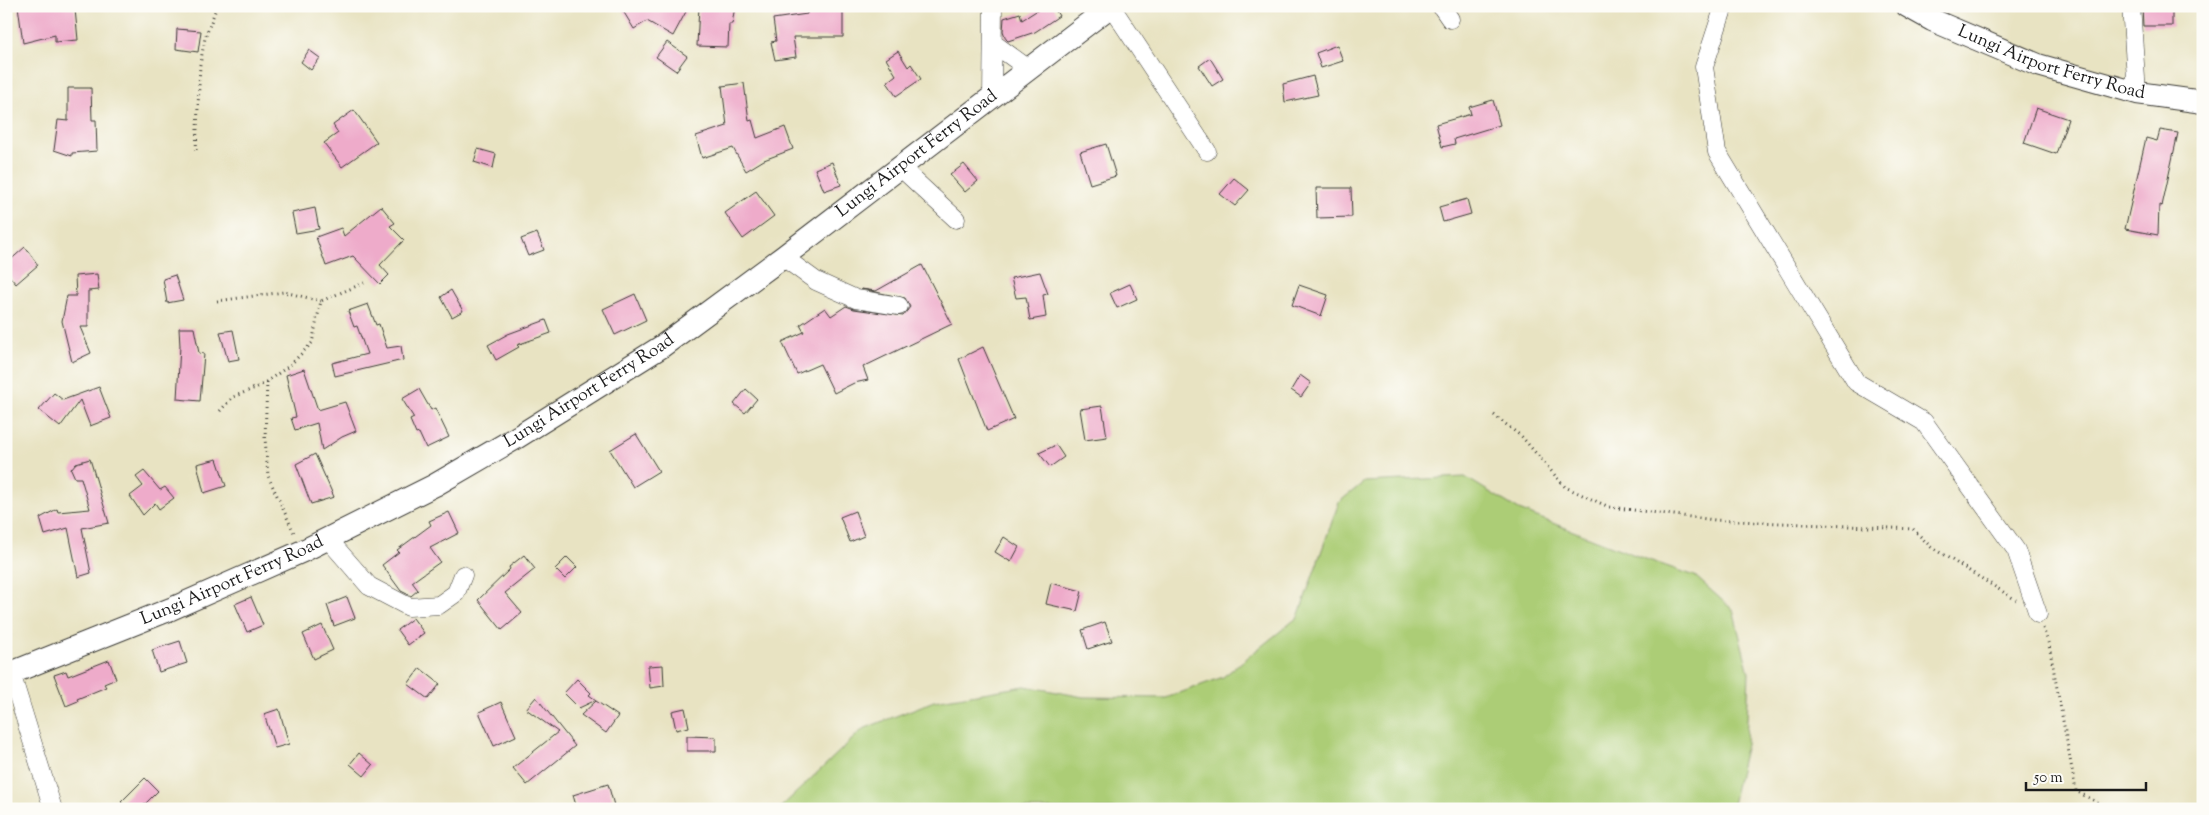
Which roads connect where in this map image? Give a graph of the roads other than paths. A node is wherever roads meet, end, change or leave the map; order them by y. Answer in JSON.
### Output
{"nodes":[{"id":1,"x":993,"y":6,"type":"edge"},
{"id":2,"x":1111,"y":6,"type":"edge"},
{"id":3,"x":1724,"y":6,"type":"edge"},
{"id":4,"x":1907,"y":6,"type":"edge"},
{"id":5,"x":2131,"y":6,"type":"edge"},
{"id":6,"x":993,"y":43,"type":"junction"},
{"id":7,"x":1030,"y":70,"type":"junction"},
{"id":8,"x":2137,"y":93,"type":"junction"},
{"id":9,"x":992,"y":99,"type":"junction"},
{"id":10,"x":2203,"y":102,"type":"edge"},
{"id":11,"x":1207,"y":151,"type":"dead end"},
{"id":12,"x":900,"y":167,"type":"junction"},
{"id":13,"x":956,"y":220,"type":"dead end"},
{"id":14,"x":783,"y":257,"type":"junction"},
{"id":15,"x":900,"y":306,"type":"dead end"},
{"id":16,"x":328,"y":539,"type":"junction"},
{"id":17,"x":463,"y":575,"type":"dead end"},
{"id":18,"x":2038,"y":614,"type":"road end"},
{"id":19,"x":8,"y":674,"type":"edge"},
{"id":20,"x":53,"y":809,"type":"edge"}],
"edges":[{"from":1,"to":6,"type":"street"},
{"from":2,"to":7,"type":"main road","name":"Lungi Airport Ferry Road"},
{"from":2,"to":11,"type":"street"},
{"from":3,"to":18,"type":"street"},
{"from":4,"to":8,"type":"main road","name":"Lungi Airport Ferry Road"},
{"from":5,"to":8,"type":"street"},
{"from":6,"to":7,"type":"street"},
{"from":6,"to":9,"type":"street"},
{"from":7,"to":9,"type":"main road","name":"Lungi Airport Ferry Road"},
{"from":8,"to":10,"type":"main road","name":"Lungi Airport Ferry Road"},
{"from":9,"to":12,"type":"main road","name":"Lungi Airport Ferry Road"},
{"from":12,"to":13,"type":"street"},
{"from":12,"to":14,"type":"main road","name":"Lungi Airport Ferry Road"},
{"from":14,"to":15,"type":"street"},
{"from":14,"to":16,"type":"main road","name":"Lungi Airport Ferry Road"},
{"from":16,"to":17,"type":"street"},
{"from":16,"to":19,"type":"main road","name":"Lungi Airport Ferry Road"},
{"from":19,"to":20,"type":"street"}]}
